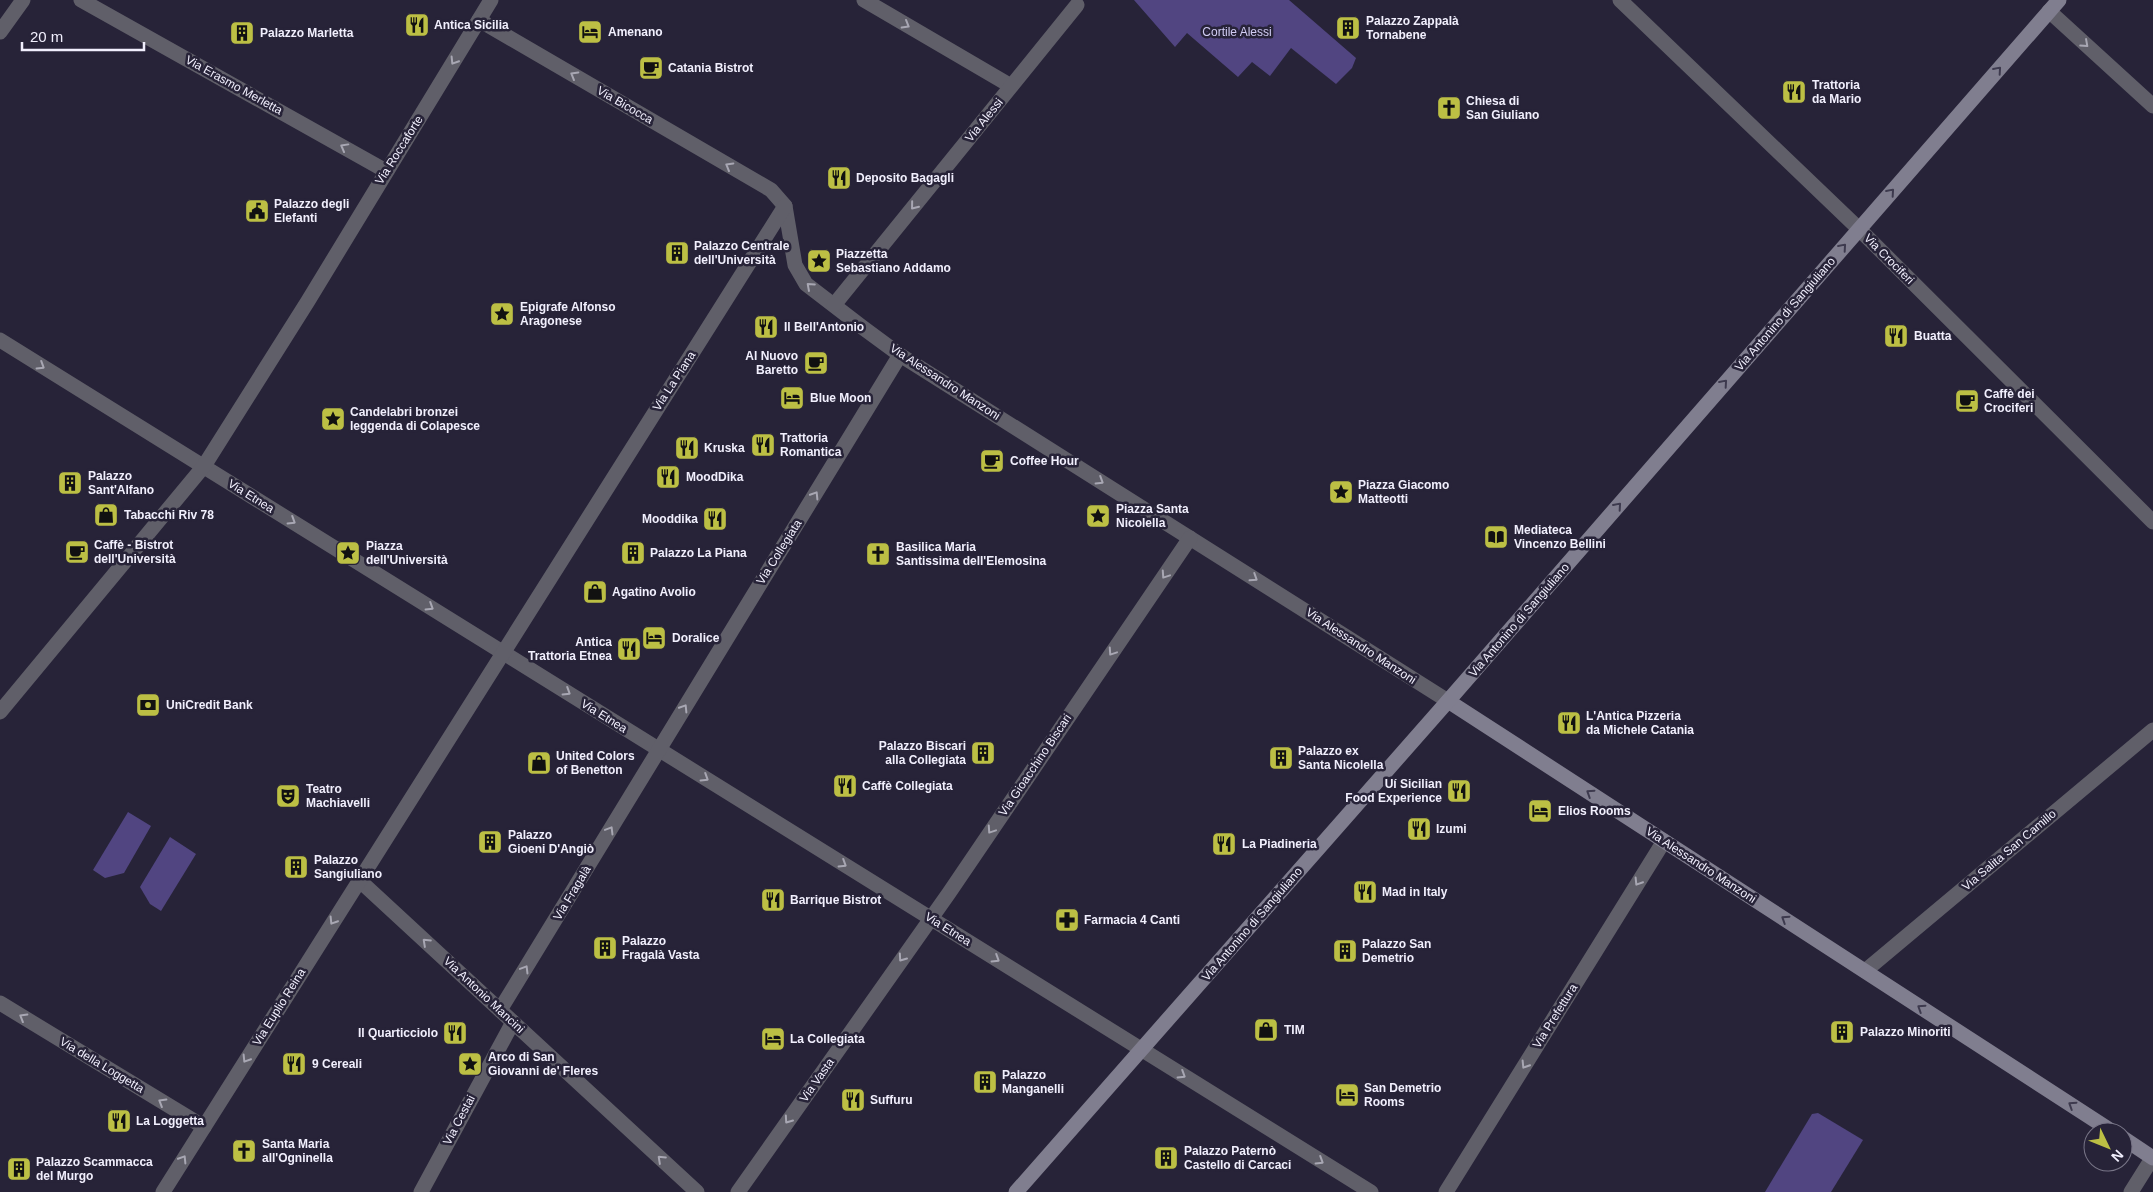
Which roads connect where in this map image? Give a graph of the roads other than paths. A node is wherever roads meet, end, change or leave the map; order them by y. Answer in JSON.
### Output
{"nodes":[{"id":1,"x":23,"y":0,"type":"edge"},
{"id":2,"x":81,"y":0,"type":"edge"},
{"id":3,"x":491,"y":0,"type":"edge"},
{"id":4,"x":864,"y":0,"type":"edge"},
{"id":5,"x":1620,"y":0,"type":"edge"},
{"id":6,"x":1077,"y":5,"type":"dead end"},
{"id":7,"x":2054,"y":5,"type":"edge"},
{"id":8,"x":479,"y":20,"type":"junction"},
{"id":9,"x":0,"y":32,"type":"edge"},
{"id":10,"x":1011,"y":86,"type":"junction"},
{"id":11,"x":2153,"y":106,"type":"edge"},
{"id":12,"x":386,"y":171,"type":"junction"},
{"id":13,"x":785,"y":206,"type":"junction"},
{"id":14,"x":1859,"y":229,"type":"junction"},
{"id":15,"x":834,"y":305,"type":"junction"},
{"id":16,"x":0,"y":340,"type":"edge"},
{"id":17,"x":900,"y":355,"type":"junction"},
{"id":18,"x":204,"y":466,"type":"junction"},
{"id":19,"x":2153,"y":522,"type":"edge"},
{"id":20,"x":1190,"y":538,"type":"junction"},
{"id":21,"x":502,"y":652,"type":"junction"},
{"id":22,"x":1448,"y":701,"type":"junction"},
{"id":23,"x":0,"y":712,"type":"edge"},
{"id":24,"x":2153,"y":730,"type":"edge"},
{"id":25,"x":658,"y":749,"type":"junction"},
{"id":26,"x":1664,"y":841,"type":"junction"},
{"id":27,"x":359,"y":880,"type":"junction"},
{"id":28,"x":930,"y":919,"type":"junction"},
{"id":29,"x":1865,"y":971,"type":"junction"},
{"id":30,"x":0,"y":1004,"type":"edge"},
{"id":31,"x":500,"y":1010,"type":"junction"},
{"id":32,"x":513,"y":1022,"type":"junction"},
{"id":33,"x":1141,"y":1049,"type":"junction"},
{"id":34,"x":2098,"y":1122,"type":"edge"},
{"id":35,"x":204,"y":1127,"type":"junction"},
{"id":36,"x":2133,"y":1145,"type":"edge"},
{"id":37,"x":2153,"y":1158,"type":"edge"},
{"id":38,"x":163,"y":1192,"type":"edge"},
{"id":39,"x":421,"y":1192,"type":"edge"},
{"id":40,"x":697,"y":1192,"type":"edge"},
{"id":41,"x":738,"y":1192,"type":"edge"},
{"id":42,"x":1016,"y":1192,"type":"edge"},
{"id":43,"x":1371,"y":1192,"type":"edge"},
{"id":44,"x":1446,"y":1192,"type":"edge"},
{"id":45,"x":2132,"y":1192,"type":"edge"}],
"edges":[{"from":1,"to":9,"type":"street"},
{"from":12,"to":2,"type":"street","name":"Via Erasmo Merletta","one_way":true},
{"from":3,"to":8,"type":"street","name":"Via Roccaforte"},
{"from":4,"to":10,"type":"street","one_way":true},
{"from":5,"to":14,"type":"street","name":"Via Crociferi"},
{"from":6,"to":10,"type":"street","name":"Via Alessi"},
{"from":7,"to":11,"type":"street","one_way":true},
{"from":14,"to":7,"type":"main road","name":"Via Antonino di Sangiuliano","one_way":true},
{"from":8,"to":12,"type":"street","name":"Via Roccaforte","one_way":true},
{"from":13,"to":8,"type":"street","name":"Via Bicocca","one_way":true},
{"from":10,"to":15,"type":"street","name":"Via Alessi","one_way":true},
{"from":12,"to":18,"type":"street","name":"Via Roccaforte"},
{"from":15,"to":13,"type":"street","name":"Via Alessandro Manzoni","one_way":true},
{"from":13,"to":21,"type":"street","name":"Via La Piana"},
{"from":14,"to":19,"type":"street","name":"Via Crociferi"},
{"from":22,"to":14,"type":"main road","name":"Via Antonino di Sangiuliano","one_way":true},
{"from":15,"to":17,"type":"street","name":"Via Alessandro Manzoni"},
{"from":16,"to":18,"type":"street","name":"Via Etnea","one_way":true},
{"from":17,"to":20,"type":"street","name":"Via Alessandro Manzoni","one_way":true},
{"from":25,"to":17,"type":"street","name":"Via Collegiata","one_way":true},
{"from":18,"to":21,"type":"street","name":"Via Etnea","one_way":true},
{"from":18,"to":23,"type":"street","name":"Via Roccaforte"},
{"from":20,"to":22,"type":"street","name":"Via Alessandro Manzoni","one_way":true},
{"from":20,"to":28,"type":"street","name":"Via Gioacchino Biscari","one_way":true},
{"from":21,"to":25,"type":"street","name":"Via Etnea","one_way":true},
{"from":21,"to":27,"type":"street","name":"Via Euplio Reina"},
{"from":26,"to":22,"type":"main road","name":"Via Alessandro Manzoni","one_way":true},
{"from":22,"to":33,"type":"main road","name":"Via Antonino di Sangiuliano"},
{"from":24,"to":29,"type":"street","name":"Via Salita San Camillo"},
{"from":25,"to":28,"type":"street","name":"Via Etnea","one_way":true},
{"from":31,"to":25,"type":"street","name":"Via Fragalà","one_way":true},
{"from":29,"to":26,"type":"main road","name":"Via Alessandro Manzoni","one_way":true},
{"from":26,"to":44,"type":"street","name":"Via Prefettura","one_way":true},
{"from":31,"to":27,"type":"street","name":"Via Antonio Mancini","one_way":true},
{"from":27,"to":35,"type":"street","name":"Via Euplio Reina","one_way":true},
{"from":28,"to":33,"type":"street","name":"Via Etnea","one_way":true},
{"from":28,"to":41,"type":"street","name":"Via Vasta","one_way":true},
{"from":34,"to":29,"type":"main road","name":"Via Alessandro Manzoni","one_way":true},
{"from":35,"to":30,"type":"street","name":"Via della Loggetta","one_way":true},
{"from":31,"to":32,"type":"street","name":"Via Antonio Mancini"},
{"from":32,"to":39,"type":"street","name":"Via Cestai"},
{"from":40,"to":32,"type":"street","name":"Via Antonio Mancini","one_way":true},
{"from":33,"to":42,"type":"main road","name":"Via Antonino di Sangiuliano"},
{"from":33,"to":43,"type":"street","name":"Via Etnea","one_way":true},
{"from":38,"to":35,"type":"street","name":"Via Euplio Reina","one_way":true},
{"from":36,"to":37,"type":"main road"},
{"from":37,"to":45,"type":"street"}]}
